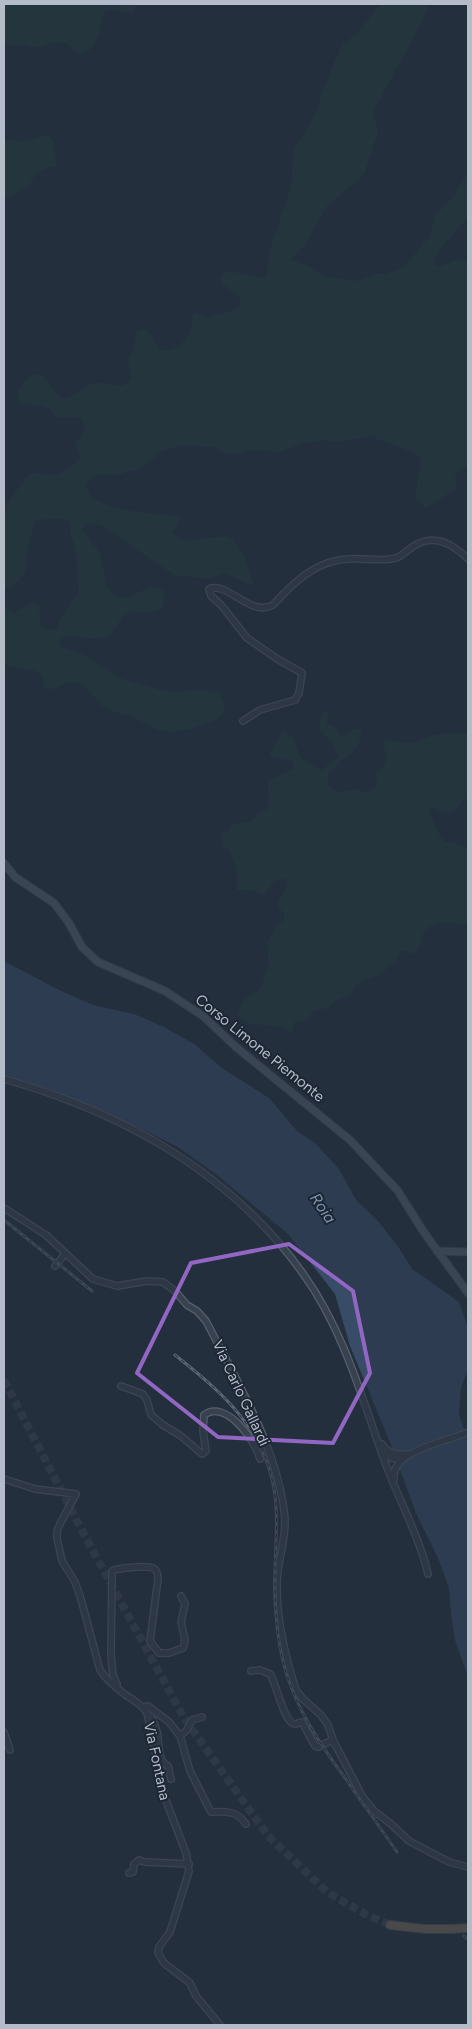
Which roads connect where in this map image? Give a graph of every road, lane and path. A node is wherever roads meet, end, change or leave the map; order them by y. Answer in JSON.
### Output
{"nodes":[{"id":1,"x":468,"y":559,"type":"edge"},
{"id":2,"x":243,"y":721,"type":"dead end"},
{"id":3,"x":4,"y":863,"type":"edge"},
{"id":4,"x":4,"y":1079,"type":"edge"},
{"id":5,"x":4,"y":1208,"type":"edge"},
{"id":6,"x":437,"y":1251,"type":"junction"},
{"id":7,"x":468,"y":1252,"type":"edge"},
{"id":8,"x":65,"y":1254,"type":"junction"},
{"id":9,"x":55,"y":1266,"type":"dead end"},
{"id":10,"x":468,"y":1292,"type":"edge"},
{"id":11,"x":121,"y":1386,"type":"dead end"},
{"id":12,"x":260,"y":1430,"type":"junction"},
{"id":13,"x":468,"y":1432,"type":"edge"},
{"id":14,"x":249,"y":1436,"type":"junction"},
{"id":15,"x":378,"y":1439,"type":"junction"},
{"id":16,"x":382,"y":1452,"type":"junction"},
{"id":17,"x":390,"y":1455,"type":"junction"},
{"id":18,"x":399,"y":1457,"type":"junction"},
{"id":19,"x":260,"y":1459,"type":"dead end"},
{"id":20,"x":386,"y":1465,"type":"junction"},
{"id":21,"x":4,"y":1479,"type":"edge"},
{"id":22,"x":395,"y":1482,"type":"junction"},
{"id":23,"x":428,"y":1574,"type":"dead end"},
{"id":24,"x":181,"y":1596,"type":"dead end"},
{"id":25,"x":251,"y":1671,"type":"dead end"},
{"id":26,"x":133,"y":1699,"type":"junction"},
{"id":27,"x":145,"y":1706,"type":"junction"},
{"id":28,"x":202,"y":1717,"type":"dead end"},
{"id":29,"x":4,"y":1732,"type":"edge"},
{"id":30,"x":180,"y":1736,"type":"junction"},
{"id":31,"x":333,"y":1740,"type":"junction"},
{"id":32,"x":10,"y":1750,"type":"dead end"},
{"id":33,"x":171,"y":1779,"type":"dead end"},
{"id":34,"x":246,"y":1824,"type":"dead end"},
{"id":35,"x":188,"y":1864,"type":"junction"},
{"id":36,"x":468,"y":1867,"type":"edge"},
{"id":37,"x":129,"y":1872,"type":"dead end"},
{"id":38,"x":390,"y":1925,"type":"tunnel mouth"},
{"id":39,"x":468,"y":1928,"type":"edge"},
{"id":40,"x":220,"y":2025,"type":"edge"}],
"edges":[{"from":1,"to":2,"type":"street"},
{"from":3,"to":6,"type":"main road","name":"Corso Limone Piemonte"},
{"from":4,"to":15,"type":"street"},
{"from":5,"to":8,"type":"street","name":"Via Carlo Gallardi"},
{"from":6,"to":7,"type":"main road"},
{"from":6,"to":10,"type":"main road","name":"Corso Limone Piemonte"},
{"from":8,"to":9,"type":"street"},
{"from":8,"to":12,"type":"street","name":"Via Carlo Gallardi"},
{"from":11,"to":14,"type":"street"},
{"from":12,"to":14,"type":"street"},
{"from":12,"to":31,"type":"street","name":"Via Carlo Gallardi"},
{"from":13,"to":18,"type":"street"},
{"from":14,"to":19,"type":"street"},
{"from":15,"to":16,"type":"street"},
{"from":15,"to":17,"type":"street"},
{"from":16,"to":17,"type":"street"},
{"from":16,"to":20,"type":"street"},
{"from":17,"to":18,"type":"street"},
{"from":17,"to":20,"type":"street"},
{"from":18,"to":22,"type":"street"},
{"from":20,"to":22,"type":"street"},
{"from":21,"to":26,"type":"street","name":"Via Fontana"},
{"from":22,"to":23,"type":"street"},
{"from":24,"to":26,"type":"street"},
{"from":25,"to":31,"type":"street"},
{"from":26,"to":27,"type":"street","name":"Via Fontana"},
{"from":27,"to":30,"type":"street"},
{"from":27,"to":33,"type":"street"},
{"from":27,"to":35,"type":"street","name":"Via Fontana"},
{"from":28,"to":30,"type":"street"},
{"from":29,"to":32,"type":"street"},
{"from":30,"to":34,"type":"street"},
{"from":31,"to":36,"type":"street","name":"Via Carlo Gallardi"},
{"from":35,"to":37,"type":"street"},
{"from":35,"to":40,"type":"street","name":"Via Fontana"},
{"from":38,"to":39,"type":"highway","bridge":true}]}
